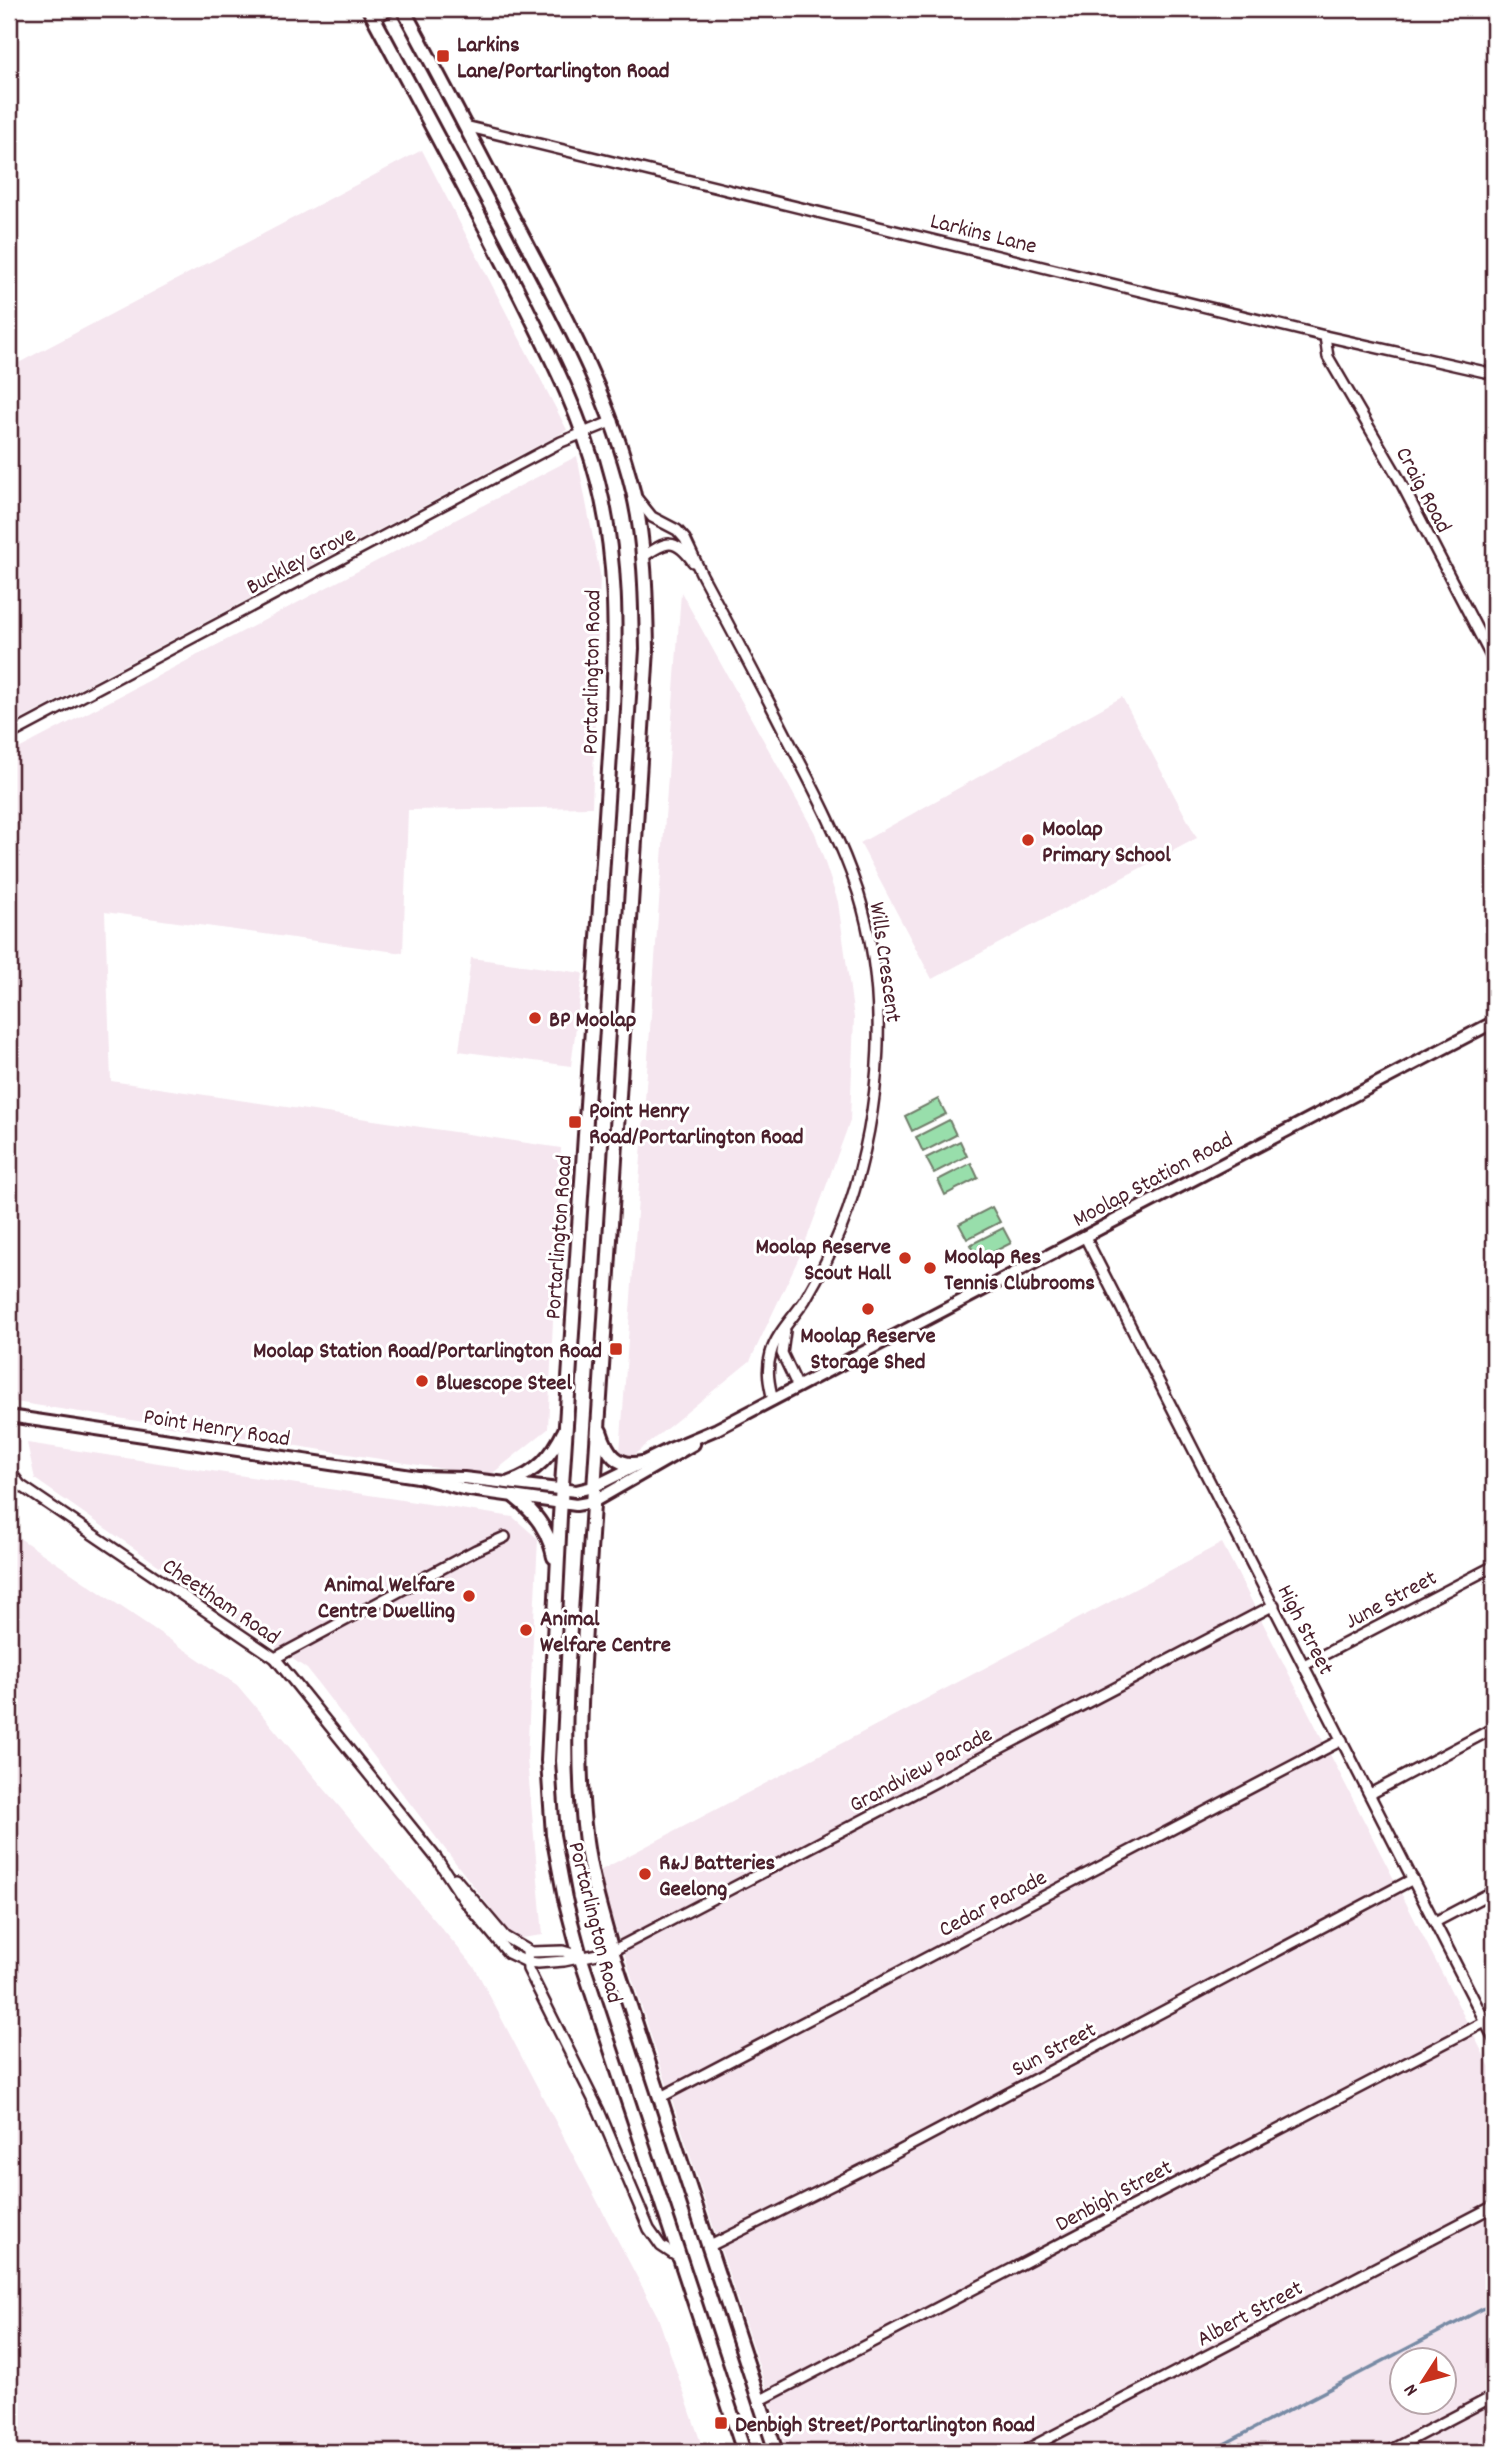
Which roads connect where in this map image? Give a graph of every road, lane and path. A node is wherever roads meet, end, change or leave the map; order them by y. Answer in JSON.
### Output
{"nodes":[{"id":1,"x":392,"y":9,"type":"edge"},
{"id":2,"x":403,"y":9,"type":"edge"},
{"id":3,"x":372,"y":13,"type":"edge"},
{"id":4,"x":465,"y":126,"type":"junction"},
{"id":5,"x":1325,"y":335,"type":"junction"},
{"id":6,"x":1494,"y":374,"type":"edge"},
{"id":7,"x":612,"y":421,"type":"junction"},
{"id":8,"x":583,"y":433,"type":"junction"},
{"id":9,"x":634,"y":493,"type":"junction"},
{"id":10,"x":643,"y":557,"type":"junction"},
{"id":11,"x":702,"y":575,"type":"junction"},
{"id":12,"x":1494,"y":662,"type":"edge"},
{"id":13,"x":9,"y":735,"type":"edge"},
{"id":14,"x":1494,"y":1022,"type":"edge"},
{"id":15,"x":1085,"y":1237,"type":"junction"},
{"id":16,"x":786,"y":1329,"type":"junction"},
{"id":17,"x":798,"y":1387,"type":"junction"},
{"id":18,"x":772,"y":1400,"type":"junction"},
{"id":19,"x":9,"y":1418,"type":"edge"},
{"id":20,"x":598,"y":1424,"type":"junction"},
{"id":21,"x":566,"y":1425,"type":"junction"},
{"id":22,"x":717,"y":1429,"type":"junction"},
{"id":23,"x":641,"y":1463,"type":"junction"},
{"id":24,"x":9,"y":1470,"type":"edge"},
{"id":25,"x":418,"y":1477,"type":"junction"},
{"id":26,"x":503,"y":1483,"type":"junction"},
{"id":27,"x":593,"y":1487,"type":"junction"},
{"id":28,"x":562,"y":1490,"type":"junction"},
{"id":29,"x":514,"y":1497,"type":"junction"},
{"id":30,"x":593,"y":1502,"type":"junction"},
{"id":31,"x":561,"y":1504,"type":"junction"},
{"id":32,"x":505,"y":1537,"type":"dead end"},
{"id":33,"x":1494,"y":1566,"type":"edge"},
{"id":34,"x":556,"y":1574,"type":"junction"},
{"id":35,"x":1273,"y":1605,"type":"junction"},
{"id":36,"x":275,"y":1658,"type":"junction"},
{"id":37,"x":1304,"y":1665,"type":"junction"},
{"id":38,"x":1494,"y":1728,"type":"edge"},
{"id":39,"x":1342,"y":1740,"type":"junction"},
{"id":40,"x":1370,"y":1794,"type":"junction"},
{"id":41,"x":436,"y":1860,"type":"junction"},
{"id":42,"x":1413,"y":1879,"type":"junction"},
{"id":43,"x":1494,"y":1891,"type":"edge"},
{"id":44,"x":1435,"y":1922,"type":"junction"},
{"id":45,"x":527,"y":1951,"type":"junction"},
{"id":46,"x":612,"y":1951,"type":"junction"},
{"id":47,"x":580,"y":1956,"type":"junction"},
{"id":48,"x":527,"y":1962,"type":"junction"},
{"id":49,"x":1485,"y":2022,"type":"junction"},
{"id":50,"x":1494,"y":2039,"type":"edge"},
{"id":51,"x":659,"y":2098,"type":"junction"},
{"id":52,"x":1494,"y":2206,"type":"edge"},
{"id":53,"x":708,"y":2247,"type":"junction"},
{"id":54,"x":679,"y":2258,"type":"junction"},
{"id":55,"x":1494,"y":2396,"type":"edge"},
{"id":56,"x":759,"y":2401,"type":"junction"},
{"id":57,"x":744,"y":2452,"type":"edge"},
{"id":58,"x":776,"y":2452,"type":"edge"},
{"id":59,"x":1022,"y":2452,"type":"edge"},
{"id":60,"x":1387,"y":2452,"type":"edge"}],
"edges":[{"from":1,"to":3,"type":"street"},
{"from":2,"to":4,"type":"main road","name":"Portarlington Road"},
{"from":3,"to":8,"type":"main road","name":"Portarlington Road"},
{"from":4,"to":5,"type":"street","name":"Larkins Lane"},
{"from":4,"to":7,"type":"main road","name":"Portarlington Road"},
{"from":5,"to":6,"type":"street","name":"Larkins Lane"},
{"from":5,"to":12,"type":"street","name":"Craig Road"},
{"from":7,"to":8,"type":"street","name":"Buckley Grove"},
{"from":7,"to":9,"type":"main road","name":"Portarlington Road"},
{"from":8,"to":13,"type":"street","name":"Buckley Grove"},
{"from":8,"to":21,"type":"main road","name":"Portarlington Road"},
{"from":9,"to":10,"type":"main road","name":"Portarlington Road"},
{"from":9,"to":11,"type":"street","name":"Wills Crescent"},
{"from":10,"to":11,"type":"street","name":"Wills Crescent"},
{"from":10,"to":20,"type":"main road","name":"Portarlington Road"},
{"from":11,"to":16,"type":"street","name":"Wills Crescent"},
{"from":14,"to":15,"type":"street","name":"Moolap Station Road"},
{"from":15,"to":17,"type":"street","name":"Moolap Station Road"},
{"from":15,"to":35,"type":"street","name":"High Street"},
{"from":16,"to":17,"type":"street"},
{"from":16,"to":18,"type":"street","name":"Wills Crescent"},
{"from":17,"to":18,"type":"street","name":"Moolap Station Road"},
{"from":18,"to":22,"type":"street","name":"Moolap Station Road"},
{"from":19,"to":25,"type":"street","name":"Point Henry Road"},
{"from":20,"to":23,"type":"main road"},
{"from":20,"to":27,"type":"main road","name":"Portarlington Road"},
{"from":21,"to":26,"type":"street"},
{"from":21,"to":28,"type":"main road","name":"Portarlington Road"},
{"from":22,"to":23,"type":"street","name":"Moolap Station Road"},
{"from":22,"to":30,"type":"street","name":"Moolap Station Road"},
{"from":23,"to":27,"type":"street","name":"Moolap Station Road"},
{"from":24,"to":36,"type":"street","name":"Cheetham Road"},
{"from":25,"to":26,"type":"street","name":"Point Henry Road"},
{"from":25,"to":29,"type":"street","name":"Point Henry Road"},
{"from":26,"to":28,"type":"street","name":"Point Henry Road"},
{"from":27,"to":28,"type":"street","name":"Point Henry Road"},
{"from":27,"to":30,"type":"main road","name":"Portarlington Road"},
{"from":28,"to":31,"type":"main road","name":"Portarlington Road"},
{"from":29,"to":31,"type":"street","name":"Point Henry Road"},
{"from":29,"to":34,"type":"main road"},
{"from":30,"to":31,"type":"street","name":"Point Henry Road"},
{"from":30,"to":46,"type":"main road","name":"Portarlington Road"},
{"from":31,"to":34,"type":"main road","name":"Portarlington Road"},
{"from":32,"to":36,"type":"street"},
{"from":33,"to":37,"type":"street","name":"June Street"},
{"from":34,"to":47,"type":"main road","name":"Portarlington Road"},
{"from":35,"to":37,"type":"street","name":"High Street"},
{"from":35,"to":46,"type":"street","name":"Grandview Parade"},
{"from":36,"to":41,"type":"street","name":"Cheetham Road"},
{"from":37,"to":39,"type":"street","name":"High Street"},
{"from":38,"to":40,"type":"street"},
{"from":39,"to":40,"type":"street","name":"High Street"},
{"from":39,"to":51,"type":"street","name":"Cedar Parade"},
{"from":40,"to":42,"type":"street","name":"High Street"},
{"from":41,"to":45,"type":"street","name":"Cheetham Road"},
{"from":41,"to":48,"type":"street","name":"Cheetham Road"},
{"from":42,"to":44,"type":"street","name":"High Street"},
{"from":42,"to":53,"type":"street","name":"Sun Street"},
{"from":43,"to":44,"type":"street"},
{"from":44,"to":49,"type":"street","name":"High Street"},
{"from":45,"to":47,"type":"street"},
{"from":45,"to":48,"type":"street"},
{"from":46,"to":47,"type":"street","name":"Grandview Parade"},
{"from":46,"to":51,"type":"main road","name":"Portarlington Road"},
{"from":47,"to":48,"type":"street"},
{"from":47,"to":54,"type":"main road","name":"Portarlington Road"},
{"from":48,"to":54,"type":"street"},
{"from":49,"to":50,"type":"street","name":"High Street"},
{"from":49,"to":56,"type":"street","name":"Denbigh Street"},
{"from":51,"to":53,"type":"main road","name":"Portarlington Road"},
{"from":52,"to":59,"type":"street","name":"Albert Street"},
{"from":53,"to":56,"type":"main road","name":"Portarlington Road"},
{"from":54,"to":57,"type":"main road","name":"Portarlington Road"},
{"from":55,"to":60,"type":"street"},
{"from":56,"to":58,"type":"main road","name":"Portarlington Road"}]}
